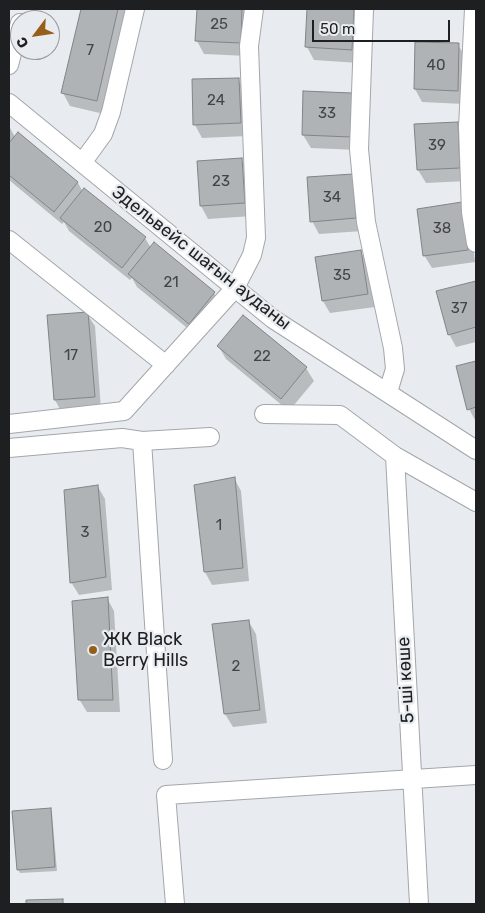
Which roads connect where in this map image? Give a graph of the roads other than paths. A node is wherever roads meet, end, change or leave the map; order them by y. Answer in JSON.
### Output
{"nodes":[{"id":1,"x":135,"y":9,"type":"edge"},
{"id":2,"x":254,"y":9,"type":"edge"},
{"id":3,"x":364,"y":9,"type":"edge"},
{"id":4,"x":474,"y":9,"type":"edge"},
{"id":5,"x":9,"y":103,"type":"edge"},
{"id":6,"x":82,"y":163,"type":"junction"},
{"id":7,"x":9,"y":240,"type":"edge"},
{"id":8,"x":476,"y":243,"type":"edge"},
{"id":9,"x":235,"y":288,"type":"junction"},
{"id":10,"x":166,"y":365,"type":"junction"},
{"id":11,"x":388,"y":392,"type":"junction"},
{"id":12,"x":264,"y":414,"type":"dead end"},
{"id":13,"x":9,"y":416,"type":"edge"},
{"id":14,"x":9,"y":424,"type":"edge"},
{"id":15,"x":210,"y":437,"type":"dead end"},
{"id":16,"x":142,"y":441,"type":"junction"},
{"id":17,"x":9,"y":448,"type":"edge"},
{"id":18,"x":476,"y":450,"type":"edge"},
{"id":19,"x":395,"y":456,"type":"junction"},
{"id":20,"x":476,"y":502,"type":"edge"},
{"id":21,"x":163,"y":760,"type":"dead end"},
{"id":22,"x":476,"y":775,"type":"edge"},
{"id":23,"x":411,"y":779,"type":"junction"},
{"id":24,"x":175,"y":904,"type":"edge"},
{"id":25,"x":419,"y":904,"type":"edge"}],
"edges":[{"from":1,"to":6,"type":"street"},
{"from":2,"to":9,"type":"street"},
{"from":3,"to":11,"type":"street"},
{"from":4,"to":8,"type":"street"},
{"from":5,"to":6,"type":"street","name":"Эдельвейс шағын ауданы"},
{"from":6,"to":9,"type":"street","name":"Эдельвейс шағын ауданы"},
{"from":7,"to":10,"type":"street"},
{"from":9,"to":10,"type":"street"},
{"from":9,"to":11,"type":"street","name":"Эдельвейс шағын ауданы"},
{"from":10,"to":14,"type":"street"},
{"from":11,"to":18,"type":"street","name":"Эдельвейс шағын ауданы"},
{"from":12,"to":19,"type":"street"},
{"from":13,"to":14,"type":"street"},
{"from":15,"to":16,"type":"street"},
{"from":16,"to":17,"type":"street"},
{"from":16,"to":21,"type":"street"},
{"from":19,"to":20,"type":"street"},
{"from":19,"to":23,"type":"street","name":"5-ші көше"},
{"from":22,"to":23,"type":"street"},
{"from":23,"to":24,"type":"street"},
{"from":23,"to":25,"type":"street","name":"5-ші көше"}]}
